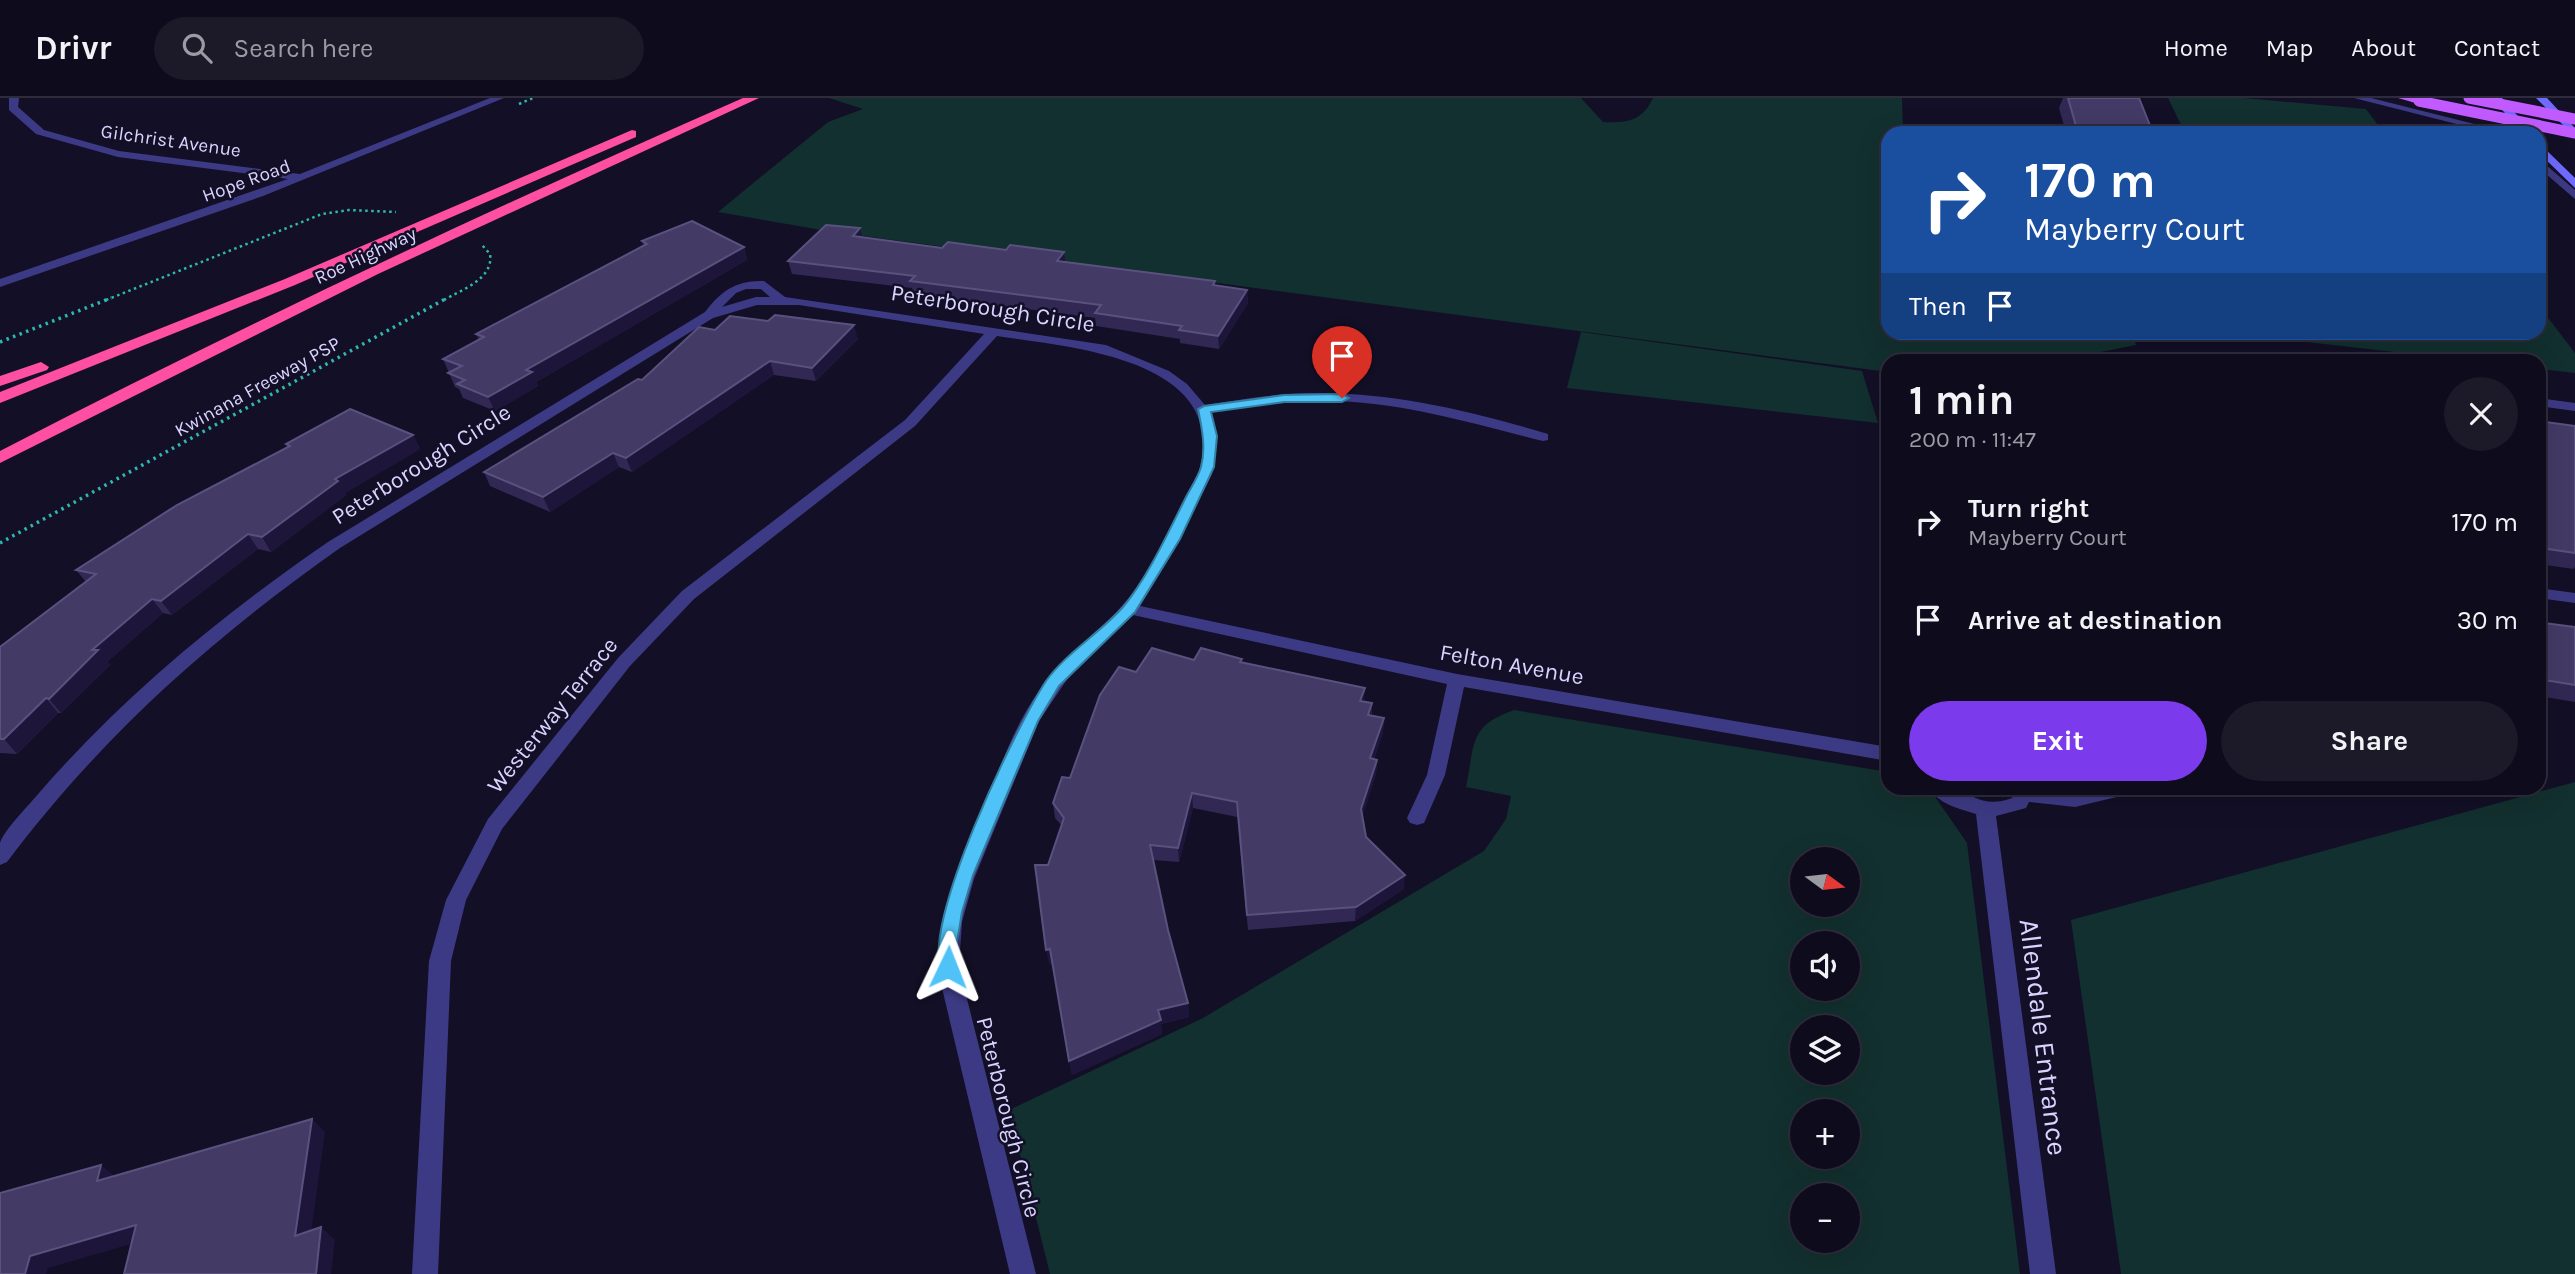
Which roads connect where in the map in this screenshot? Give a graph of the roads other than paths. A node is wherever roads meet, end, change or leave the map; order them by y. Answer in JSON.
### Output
{"nodes":[{"id":1,"x":499,"y":98,"type":"edge"},
{"id":2,"x":752,"y":98,"type":"edge"},
{"id":3,"x":2359,"y":98,"type":"edge"},
{"id":4,"x":2403,"y":98,"type":"edge"},
{"id":5,"x":2469,"y":98,"type":"edge"},
{"id":6,"x":2497,"y":98,"type":"edge"},
{"id":7,"x":2541,"y":98,"type":"edge"},
{"id":8,"x":14,"y":103,"type":"edge"},
{"id":9,"x":0,"y":111,"type":"edge"},
{"id":10,"x":2442,"y":119,"type":"junction"},
{"id":11,"x":2575,"y":119,"type":"edge"},
{"id":12,"x":2462,"y":126,"type":"edge"},
{"id":13,"x":2474,"y":126,"type":"edge"},
{"id":14,"x":2518,"y":126,"type":"edge"},
{"id":15,"x":2537,"y":126,"type":"edge"},
{"id":16,"x":2546,"y":128,"type":"edge"},
{"id":17,"x":643,"y":130,"type":"dead end"},
{"id":18,"x":2575,"y":134,"type":"edge"},
{"id":19,"x":2546,"y":154,"type":"edge"},
{"id":20,"x":607,"y":161,"type":"junction"},
{"id":21,"x":2546,"y":169,"type":"edge"},
{"id":22,"x":303,"y":178,"type":"junction"},
{"id":23,"x":2575,"y":185,"type":"edge"},
{"id":24,"x":2575,"y":197,"type":"edge"},
{"id":25,"x":468,"y":204,"type":"junction"},
{"id":26,"x":0,"y":283,"type":"edge"},
{"id":27,"x":992,"y":332,"type":"junction"},
{"id":28,"x":0,"y":381,"type":"edge"},
{"id":29,"x":2546,"y":396,"type":"edge"},
{"id":30,"x":0,"y":398,"type":"edge"},
{"id":31,"x":2575,"y":398,"type":"edge"},
{"id":32,"x":2546,"y":403,"type":"edge"},
{"id":33,"x":2575,"y":407,"type":"edge"},
{"id":34,"x":0,"y":409,"type":"edge"},
{"id":35,"x":1204,"y":409,"type":"junction"},
{"id":36,"x":1543,"y":437,"type":"dead end"},
{"id":37,"x":0,"y":458,"type":"edge"},
{"id":38,"x":2546,"y":594,"type":"edge"},
{"id":39,"x":2575,"y":598,"type":"edge"},
{"id":40,"x":1129,"y":609,"type":"junction"},
{"id":41,"x":1457,"y":680,"type":"junction"},
{"id":42,"x":1881,"y":753,"type":"edge"},
{"id":43,"x":1950,"y":795,"type":"edge"},
{"id":44,"x":2024,"y":795,"type":"edge"},
{"id":45,"x":2048,"y":795,"type":"edge"},
{"id":46,"x":2096,"y":795,"type":"edge"},
{"id":47,"x":1985,"y":808,"type":"junction"},
{"id":48,"x":1417,"y":818,"type":"dead end"},
{"id":49,"x":0,"y":857,"type":"edge"},
{"id":50,"x":425,"y":1274,"type":"edge"},
{"id":51,"x":1023,"y":1274,"type":"edge"},
{"id":52,"x":2043,"y":1274,"type":"edge"}],
"edges":[{"from":1,"to":22,"type":"street","name":"Hope Road"},
{"from":2,"to":20,"type":"highway","name":"Roe Highway"},
{"from":3,"to":10,"type":"street"},
{"from":4,"to":15,"type":"main road","bridge":true},
{"from":5,"to":11,"type":"main road","bridge":true},
{"from":6,"to":14,"type":"main road"},
{"from":7,"to":18,"type":"main road"},
{"from":8,"to":9,"type":"street"},
{"from":8,"to":22,"type":"street","name":"Gilchrist Avenue"},
{"from":10,"to":12,"type":"street"},
{"from":10,"to":13,"type":"street"},
{"from":16,"to":18,"type":"main road","bridge":true},
{"from":17,"to":25,"type":"highway","name":"Roe Highway"},
{"from":19,"to":23,"type":"main road"},
{"from":20,"to":34,"type":"highway"},
{"from":20,"to":37,"type":"highway","name":"Roe Highway"},
{"from":21,"to":24,"type":"street"},
{"from":22,"to":26,"type":"street","name":"Hope Road"},
{"from":25,"to":28,"type":"highway"},
{"from":25,"to":30,"type":"highway","name":"Roe Highway"},
{"from":27,"to":35,"type":"street","name":"Peterborough Circle"},
{"from":27,"to":49,"type":"street","name":"Peterborough Circle"},
{"from":27,"to":50,"type":"street","name":"Westerway Terrace"},
{"from":29,"to":31,"type":"street"},
{"from":32,"to":33,"type":"street"},
{"from":35,"to":36,"type":"street"},
{"from":35,"to":40,"type":"street","name":"Peterborough Circle"},
{"from":38,"to":39,"type":"street"},
{"from":40,"to":41,"type":"street","name":"Felton Avenue"},
{"from":40,"to":51,"type":"street","name":"Peterborough Circle"},
{"from":41,"to":42,"type":"street","name":"Felton Avenue"},
{"from":41,"to":48,"type":"street"},
{"from":43,"to":47,"type":"street"},
{"from":44,"to":47,"type":"street"},
{"from":45,"to":46,"type":"street"},
{"from":47,"to":52,"type":"street","name":"Allendale Entrance"}]}
